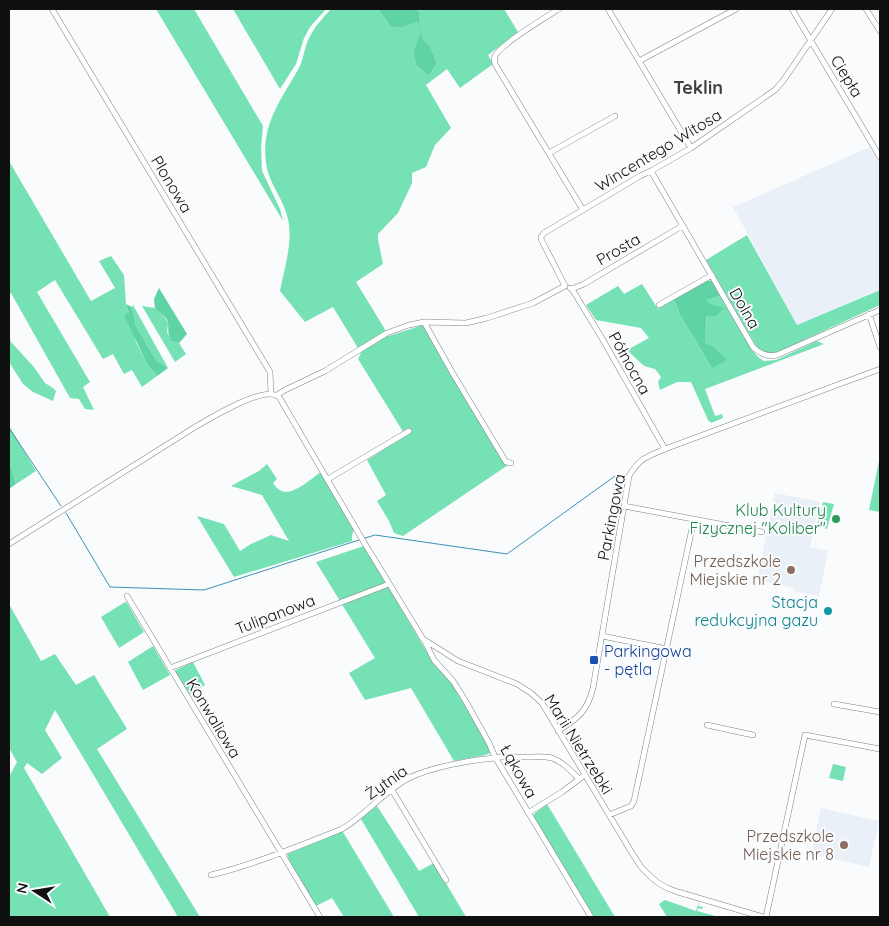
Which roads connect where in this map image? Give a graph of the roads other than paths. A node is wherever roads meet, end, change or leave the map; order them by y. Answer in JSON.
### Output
{"nodes":[{"id":1,"x":52,"y":9,"type":"edge"},
{"id":2,"x":559,"y":9,"type":"edge"},
{"id":3,"x":608,"y":9,"type":"edge"},
{"id":4,"x":736,"y":9,"type":"edge"},
{"id":5,"x":792,"y":9,"type":"edge"},
{"id":6,"x":832,"y":9,"type":"edge"},
{"id":7,"x":866,"y":9,"type":"edge"},
{"id":8,"x":880,"y":31,"type":"edge"},
{"id":9,"x":811,"y":41,"type":"junction"},
{"id":10,"x":639,"y":61,"type":"junction"},
{"id":11,"x":615,"y":116,"type":"dead end"},
{"id":12,"x":691,"y":148,"type":"junction"},
{"id":13,"x":549,"y":152,"type":"junction"},
{"id":14,"x":880,"y":156,"type":"edge"},
{"id":15,"x":651,"y":172,"type":"junction"},
{"id":16,"x":583,"y":210,"type":"junction"},
{"id":17,"x":682,"y":226,"type":"junction"},
{"id":18,"x":712,"y":275,"type":"junction"},
{"id":19,"x":565,"y":286,"type":"junction"},
{"id":20,"x":572,"y":289,"type":"junction"},
{"id":21,"x":659,"y":305,"type":"dead end"},
{"id":22,"x":880,"y":310,"type":"edge"},
{"id":23,"x":869,"y":314,"type":"junction"},
{"id":24,"x":424,"y":322,"type":"junction"},
{"id":25,"x":880,"y":346,"type":"edge"},
{"id":26,"x":880,"y":369,"type":"edge"},
{"id":27,"x":271,"y":394,"type":"junction"},
{"id":28,"x":277,"y":396,"type":"junction"},
{"id":29,"x":408,"y":431,"type":"dead end"},
{"id":30,"x":664,"y":449,"type":"junction"},
{"id":31,"x":511,"y":463,"type":"dead end"},
{"id":32,"x":328,"y":479,"type":"junction"},
{"id":33,"x":624,"y":506,"type":"junction"},
{"id":34,"x":694,"y":519,"type":"junction"},
{"id":35,"x":762,"y":532,"type":"dead end"},
{"id":36,"x":9,"y":544,"type":"edge"},
{"id":37,"x":389,"y":584,"type":"junction"},
{"id":38,"x":127,"y":596,"type":"dead end"},
{"id":39,"x":602,"y":636,"type":"junction"},
{"id":40,"x":424,"y":639,"type":"junction"},
{"id":41,"x":667,"y":649,"type":"junction"},
{"id":42,"x":170,"y":668,"type":"junction"},
{"id":43,"x":834,"y":704,"type":"dead end"},
{"id":44,"x":880,"y":712,"type":"edge"},
{"id":45,"x":707,"y":725,"type":"dead end"},
{"id":46,"x":558,"y":731,"type":"junction"},
{"id":47,"x":753,"y":735,"type":"dead end"},
{"id":48,"x":880,"y":749,"type":"edge"},
{"id":49,"x":495,"y":757,"type":"junction"},
{"id":50,"x":585,"y":775,"type":"junction"},
{"id":51,"x":579,"y":779,"type":"junction"},
{"id":52,"x":392,"y":790,"type":"junction"},
{"id":53,"x":528,"y":813,"type":"junction"},
{"id":54,"x":609,"y":815,"type":"junction"},
{"id":55,"x":282,"y":853,"type":"junction"},
{"id":56,"x":211,"y":876,"type":"dead end"},
{"id":57,"x":446,"y":880,"type":"dead end"},
{"id":58,"x":320,"y":917,"type":"edge"},
{"id":59,"x":591,"y":917,"type":"edge"},
{"id":60,"x":765,"y":917,"type":"edge"}],
"edges":[{"from":1,"to":27,"type":"street","name":"Plonowa"},
{"from":2,"to":13,"type":"street"},
{"from":3,"to":10,"type":"street"},
{"from":4,"to":10,"type":"street"},
{"from":5,"to":9,"type":"street","name":"Ciepła"},
{"from":6,"to":9,"type":"street","name":"Wincentego Witosa"},
{"from":7,"to":8,"type":"street"},
{"from":9,"to":12,"type":"street","name":"Wincentego Witosa"},
{"from":9,"to":14,"type":"street","name":"Ciepła"},
{"from":10,"to":12,"type":"street"},
{"from":11,"to":13,"type":"street"},
{"from":12,"to":15,"type":"street","name":"Wincentego Witosa"},
{"from":13,"to":16,"type":"street"},
{"from":15,"to":16,"type":"street","name":"Wincentego Witosa"},
{"from":15,"to":17,"type":"street","name":"Dolna"},
{"from":16,"to":19,"type":"street","name":"Wincentego Witosa"},
{"from":17,"to":18,"type":"street","name":"Dolna"},
{"from":17,"to":20,"type":"street","name":"Prosta"},
{"from":18,"to":21,"type":"street"},
{"from":18,"to":23,"type":"street","name":"Dolna"},
{"from":19,"to":20,"type":"street"},
{"from":19,"to":24,"type":"street"},
{"from":20,"to":30,"type":"street","name":"Północna"},
{"from":22,"to":23,"type":"street"},
{"from":23,"to":25,"type":"street"},
{"from":24,"to":28,"type":"street"},
{"from":24,"to":31,"type":"street"},
{"from":26,"to":30,"type":"street","name":"Parkingowa"},
{"from":27,"to":28,"type":"street"},
{"from":27,"to":36,"type":"street"},
{"from":28,"to":32,"type":"street","name":"Marii Nietrzebki"},
{"from":29,"to":32,"type":"street"},
{"from":30,"to":33,"type":"street","name":"Parkingowa"},
{"from":32,"to":37,"type":"street","name":"Marii Nietrzebki"},
{"from":33,"to":34,"type":"street"},
{"from":33,"to":39,"type":"street","name":"Parkingowa"},
{"from":34,"to":35,"type":"street"},
{"from":34,"to":41,"type":"street"},
{"from":37,"to":40,"type":"street","name":"Marii Nietrzebki"},
{"from":37,"to":42,"type":"street","name":"Tulipanowa"},
{"from":38,"to":42,"type":"street","name":"Konwaliowa"},
{"from":39,"to":41,"type":"street"},
{"from":39,"to":46,"type":"street","name":"Parkingowa"},
{"from":40,"to":46,"type":"street","name":"Marii Nietrzebki"},
{"from":40,"to":49,"type":"street","name":"Łąkowa"},
{"from":41,"to":54,"type":"street"},
{"from":42,"to":55,"type":"street","name":"Konwaliowa"},
{"from":43,"to":44,"type":"street"},
{"from":45,"to":47,"type":"street"},
{"from":46,"to":50,"type":"street","name":"Marii Nietrzebki"},
{"from":48,"to":60,"type":"street"},
{"from":49,"to":51,"type":"street","name":"Żytnia"},
{"from":49,"to":52,"type":"street","name":"Żytnia"},
{"from":49,"to":53,"type":"street","name":"Łąkowa"},
{"from":50,"to":51,"type":"street"},
{"from":50,"to":54,"type":"street","name":"Marii Nietrzebki"},
{"from":51,"to":53,"type":"street"},
{"from":52,"to":55,"type":"street","name":"Żytnia"},
{"from":52,"to":57,"type":"street"},
{"from":53,"to":59,"type":"street","name":"Łąkowa"},
{"from":54,"to":60,"type":"street","name":"Marii Nietrzebki"},
{"from":55,"to":56,"type":"street","name":"Żytnia"},
{"from":55,"to":58,"type":"street","name":"Konwaliowa"}]}
